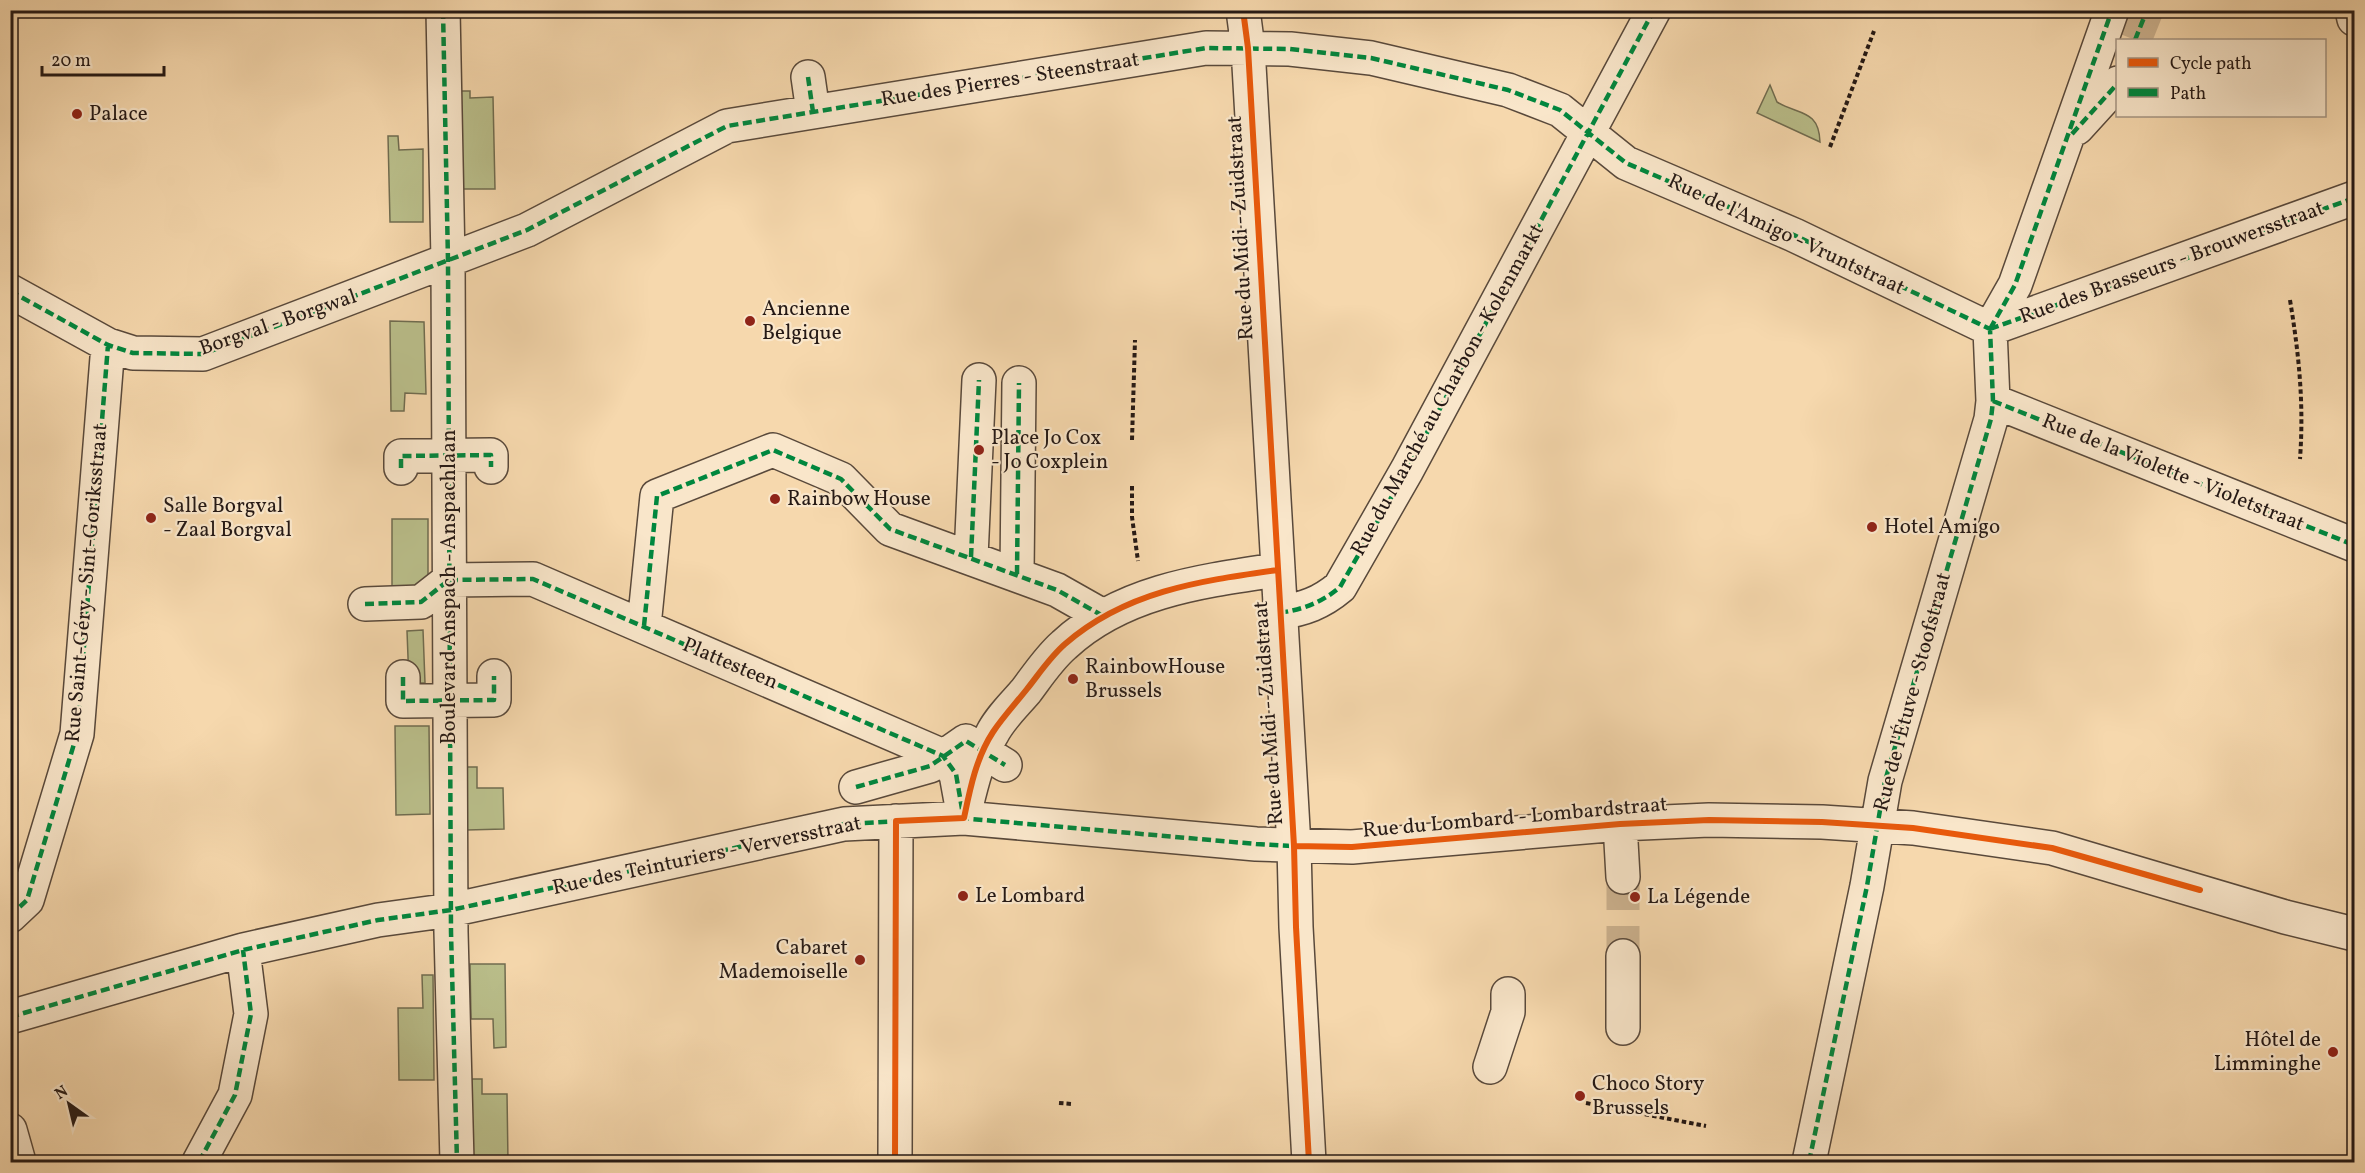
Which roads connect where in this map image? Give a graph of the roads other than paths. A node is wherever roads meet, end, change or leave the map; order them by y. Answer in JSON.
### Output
{"nodes":[{"id":1,"x":443,"y":10,"type":"edge"},
{"id":2,"x":1243,"y":10,"type":"edge"},
{"id":3,"x":1654,"y":10,"type":"edge"},
{"id":4,"x":2112,"y":10,"type":"edge"},
{"id":5,"x":2352,"y":10,"type":"edge"},
{"id":6,"x":2355,"y":19,"type":"edge"},
{"id":7,"x":1248,"y":48,"type":"junction"},
{"id":8,"x":808,"y":78,"type":"dead end"},
{"id":9,"x":2116,"y":85,"type":"edge"},
{"id":10,"x":813,"y":112,"type":"junction"},
{"id":11,"x":1588,"y":133,"type":"junction"},
{"id":12,"x":2067,"y":140,"type":"junction"},
{"id":13,"x":2355,"y":198,"type":"edge"},
{"id":14,"x":448,"y":261,"type":"junction"},
{"id":15,"x":10,"y":291,"type":"edge"},
{"id":16,"x":1990,"y":328,"type":"junction"},
{"id":17,"x":108,"y":345,"type":"junction"},
{"id":18,"x":979,"y":381,"type":"dead end"},
{"id":19,"x":1019,"y":383,"type":"dead end"},
{"id":20,"x":1993,"y":401,"type":"junction"},
{"id":21,"x":448,"y":455,"type":"junction"},
{"id":22,"x":491,"y":466,"type":"dead end"},
{"id":23,"x":401,"y":468,"type":"dead end"},
{"id":24,"x":2355,"y":545,"type":"edge"},
{"id":25,"x":971,"y":557,"type":"junction"},
{"id":26,"x":1277,"y":570,"type":"junction"},
{"id":27,"x":1017,"y":574,"type":"junction"},
{"id":28,"x":448,"y":580,"type":"junction"},
{"id":29,"x":365,"y":604,"type":"dead end"},
{"id":30,"x":1279,"y":613,"type":"junction"},
{"id":31,"x":1103,"y":616,"type":"junction"},
{"id":32,"x":644,"y":626,"type":"junction"},
{"id":33,"x":494,"y":676,"type":"dead end"},
{"id":34,"x":403,"y":677,"type":"dead end"},
{"id":35,"x":450,"y":700,"type":"junction"},
{"id":36,"x":943,"y":756,"type":"junction"},
{"id":37,"x":994,"y":758,"type":"junction"},
{"id":38,"x":856,"y":787,"type":"dead end"},
{"id":39,"x":964,"y":818,"type":"junction"},
{"id":40,"x":896,"y":821,"type":"junction"},
{"id":41,"x":1620,"y":824,"type":"junction"},
{"id":42,"x":1877,"y":825,"type":"junction"},
{"id":43,"x":1294,"y":846,"type":"junction"},
{"id":44,"x":1623,"y":877,"type":"tunnel mouth"},
{"id":45,"x":451,"y":910,"type":"junction"},
{"id":46,"x":10,"y":916,"type":"edge"},
{"id":47,"x":2355,"y":934,"type":"edge"},
{"id":48,"x":243,"y":950,"type":"junction"},
{"id":49,"x":1623,"y":956,"type":"tunnel mouth"},
{"id":50,"x":1508,"y":994,"type":"dead end"},
{"id":51,"x":10,"y":1017,"type":"edge"},
{"id":52,"x":1623,"y":1028,"type":"dead end"},
{"id":53,"x":1490,"y":1067,"type":"dead end"},
{"id":54,"x":10,"y":1131,"type":"edge"},
{"id":55,"x":19,"y":1162,"type":"edge"},
{"id":56,"x":199,"y":1162,"type":"edge"},
{"id":57,"x":457,"y":1162,"type":"edge"},
{"id":58,"x":895,"y":1162,"type":"edge"},
{"id":59,"x":1309,"y":1162,"type":"edge"},
{"id":60,"x":1809,"y":1162,"type":"edge"}],
"edges":[{"from":1,"to":14,"type":"street","name":"Boulevard Anspach - Anspachlaan"},
{"from":2,"to":7,"type":"street","name":"Rue du Midi - Zuidstraat"},
{"from":3,"to":11,"type":"street","name":"Rue du Marché au Charbon - Kolenmarkt"},
{"from":4,"to":12,"type":"street"},
{"from":5,"to":6,"type":"street"},
{"from":7,"to":10,"type":"street","name":"Rue des Pierres - Steenstraat"},
{"from":7,"to":11,"type":"street","name":"Rue des Pierres - Steenstraat"},
{"from":7,"to":26,"type":"street","name":"Rue du Midi - Zuidstraat"},
{"from":8,"to":10,"type":"street"},
{"from":9,"to":12,"type":"street"},
{"from":10,"to":14,"type":"street","name":"Rue des Pierres - Steenstraat"},
{"from":11,"to":16,"type":"street","name":"Rue de l'Amigo - Vruntstraat"},
{"from":11,"to":30,"type":"street","name":"Rue du Marché au Charbon - Kolenmarkt"},
{"from":12,"to":16,"type":"street"},
{"from":13,"to":16,"type":"street","name":"Rue des Brasseurs - Brouwersstraat"},
{"from":14,"to":17,"type":"street","name":"Borgval - Borgwal"},
{"from":14,"to":21,"type":"street","name":"Boulevard Anspach - Anspachlaan"},
{"from":15,"to":17,"type":"street","name":"Borgval - Borgwal"},
{"from":16,"to":20,"type":"street","name":"Rue de l'Étuve - Stoofstraat"},
{"from":17,"to":46,"type":"street","name":"Rue Saint-Géry - Sint-Goriksstraat"},
{"from":18,"to":25,"type":"street"},
{"from":19,"to":27,"type":"street"},
{"from":20,"to":24,"type":"street","name":"Rue de la Violette - Violetstraat"},
{"from":20,"to":42,"type":"street","name":"Rue de l'Étuve - Stoofstraat"},
{"from":21,"to":22,"type":"street"},
{"from":21,"to":23,"type":"street"},
{"from":21,"to":28,"type":"street","name":"Boulevard Anspach - Anspachlaan"},
{"from":25,"to":27,"type":"street"},
{"from":25,"to":32,"type":"street"},
{"from":26,"to":30,"type":"street","name":"Rue du Midi - Zuidstraat"},
{"from":26,"to":31,"type":"street"},
{"from":27,"to":31,"type":"street"},
{"from":28,"to":29,"type":"street"},
{"from":28,"to":32,"type":"street","name":"Plattesteen"},
{"from":28,"to":35,"type":"street","name":"Boulevard Anspach - Anspachlaan"},
{"from":30,"to":43,"type":"street","name":"Rue du Midi - Zuidstraat"},
{"from":31,"to":37,"type":"street"},
{"from":32,"to":36,"type":"street","name":"Plattesteen"},
{"from":33,"to":35,"type":"street"},
{"from":34,"to":35,"type":"street"},
{"from":35,"to":45,"type":"street","name":"Boulevard Anspach - Anspachlaan"},
{"from":36,"to":37,"type":"street"},
{"from":36,"to":38,"type":"street"},
{"from":36,"to":39,"type":"street"},
{"from":37,"to":39,"type":"street"},
{"from":39,"to":40,"type":"street","name":"Rue des Teinturiers - Verversstraat"},
{"from":39,"to":43,"type":"street","name":"Rue du Lombard - Lombardstraat"},
{"from":40,"to":45,"type":"street","name":"Rue des Teinturiers - Verversstraat"},
{"from":40,"to":58,"type":"street"},
{"from":41,"to":42,"type":"street","name":"Rue du Lombard - Lombardstraat"},
{"from":41,"to":43,"type":"street","name":"Rue du Lombard - Lombardstraat"},
{"from":41,"to":44,"type":"street"},
{"from":42,"to":47,"type":"street","name":"Rue du Lombard - Lombardstraat"},
{"from":42,"to":60,"type":"street","name":"Rue de l'Étuve - Stoofstraat"},
{"from":43,"to":59,"type":"street","name":"Rue du Midi - Zuidstraat"},
{"from":45,"to":48,"type":"street","name":"Rue des Teinturiers - Verversstraat"},
{"from":45,"to":57,"type":"street","name":"Boulevard Anspach - Anspachlaan"},
{"from":48,"to":51,"type":"street","name":"Rue des Teinturiers - Verversstraat"},
{"from":48,"to":56,"type":"street"},
{"from":49,"to":52,"type":"street"},
{"from":50,"to":53,"type":"street"},
{"from":54,"to":55,"type":"street"}]}
